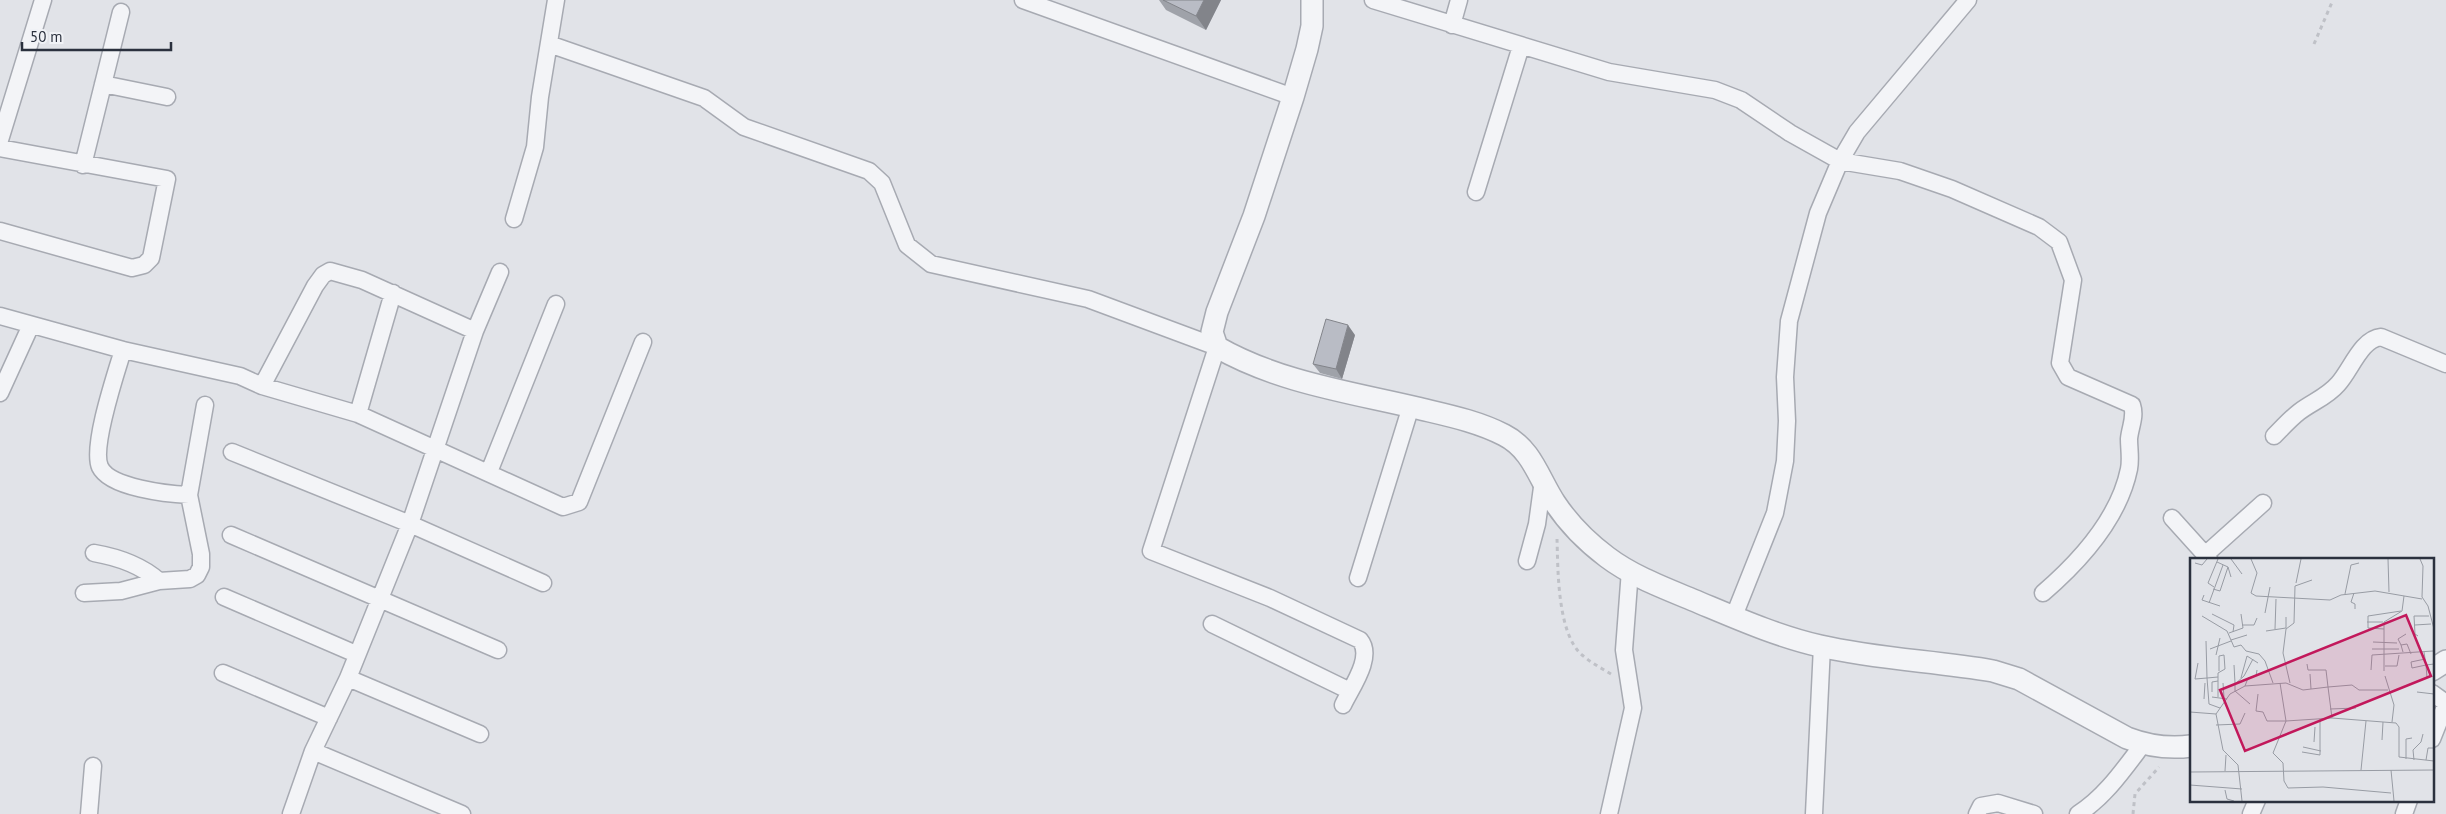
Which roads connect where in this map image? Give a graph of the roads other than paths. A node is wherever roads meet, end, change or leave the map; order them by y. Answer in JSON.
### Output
{"nodes":[{"id":1,"x":43,"y":0,"type":"edge"},
{"id":2,"x":556,"y":0,"type":"edge"},
{"id":3,"x":1023,"y":0,"type":"edge"},
{"id":4,"x":1312,"y":0,"type":"edge"},
{"id":5,"x":1373,"y":0,"type":"edge"},
{"id":6,"x":1459,"y":0,"type":"edge"},
{"id":7,"x":1968,"y":0,"type":"edge"},
{"id":8,"x":121,"y":12,"type":"dead end"},
{"id":9,"x":1452,"y":25,"type":"junction"},
{"id":10,"x":549,"y":44,"type":"junction"},
{"id":11,"x":1521,"y":46,"type":"junction"},
{"id":12,"x":103,"y":84,"type":"junction"},
{"id":13,"x":167,"y":97,"type":"dead end"},
{"id":14,"x":1293,"y":97,"type":"junction"},
{"id":15,"x":0,"y":140,"type":"edge"},
{"id":16,"x":0,"y":148,"type":"edge"},
{"id":17,"x":1840,"y":161,"type":"junction"},
{"id":18,"x":83,"y":165,"type":"junction"},
{"id":19,"x":1476,"y":192,"type":"dead end"},
{"id":20,"x":514,"y":219,"type":"dead end"},
{"id":21,"x":0,"y":231,"type":"edge"},
{"id":22,"x":500,"y":272,"type":"dead end"},
{"id":23,"x":393,"y":292,"type":"junction"},
{"id":24,"x":556,"y":304,"type":"dead end"},
{"id":25,"x":0,"y":316,"type":"edge"},
{"id":26,"x":31,"y":325,"type":"junction"},
{"id":27,"x":474,"y":330,"type":"junction"},
{"id":28,"x":643,"y":342,"type":"dead end"},
{"id":29,"x":1217,"y":347,"type":"junction"},
{"id":30,"x":123,"y":350,"type":"junction"},
{"id":31,"x":2446,"y":364,"type":"edge"},
{"id":32,"x":262,"y":386,"type":"junction"},
{"id":33,"x":0,"y":393,"type":"edge"},
{"id":34,"x":205,"y":405,"type":"dead end"},
{"id":35,"x":1411,"y":406,"type":"junction"},
{"id":36,"x":358,"y":414,"type":"junction"},
{"id":37,"x":2274,"y":436,"type":"dead end"},
{"id":38,"x":435,"y":448,"type":"junction"},
{"id":39,"x":232,"y":452,"type":"dead end"},
{"id":40,"x":489,"y":472,"type":"junction"},
{"id":41,"x":1543,"y":479,"type":"junction"},
{"id":42,"x":190,"y":494,"type":"junction"},
{"id":43,"x":2263,"y":504,"type":"dead end"},
{"id":44,"x":2172,"y":518,"type":"dead end"},
{"id":45,"x":410,"y":524,"type":"junction"},
{"id":46,"x":231,"y":535,"type":"dead end"},
{"id":47,"x":94,"y":553,"type":"dead end"},
{"id":48,"x":2207,"y":557,"type":"edge"},
{"id":49,"x":1527,"y":561,"type":"dead end"},
{"id":50,"x":1630,"y":570,"type":"junction"},
{"id":51,"x":1358,"y":578,"type":"dead end"},
{"id":52,"x":159,"y":580,"type":"junction"},
{"id":53,"x":543,"y":583,"type":"dead end"},
{"id":54,"x":84,"y":593,"type":"dead end"},
{"id":55,"x":2043,"y":593,"type":"dead end"},
{"id":56,"x":224,"y":597,"type":"dead end"},
{"id":57,"x":379,"y":598,"type":"junction"},
{"id":58,"x":1734,"y":616,"type":"junction"},
{"id":59,"x":1212,"y":624,"type":"dead end"},
{"id":60,"x":1822,"y":646,"type":"junction"},
{"id":61,"x":498,"y":650,"type":"dead end"},
{"id":62,"x":356,"y":654,"type":"junction"},
{"id":63,"x":2446,"y":661,"type":"edge"},
{"id":64,"x":2434,"y":669,"type":"edge"},
{"id":65,"x":223,"y":673,"type":"dead end"},
{"id":66,"x":348,"y":678,"type":"junction"},
{"id":67,"x":2434,"y":694,"type":"edge"},
{"id":68,"x":2446,"y":703,"type":"edge"},
{"id":69,"x":329,"y":718,"type":"junction"},
{"id":70,"x":480,"y":734,"type":"dead end"},
{"id":71,"x":2434,"y":735,"type":"edge"},
{"id":72,"x":2143,"y":744,"type":"junction"},
{"id":73,"x":2184,"y":747,"type":"edge"},
{"id":74,"x":313,"y":751,"type":"junction"},
{"id":75,"x":93,"y":766,"type":"dead end"},
{"id":76,"x":2256,"y":802,"type":"edge"},
{"id":77,"x":2408,"y":802,"type":"edge"},
{"id":78,"x":2024,"y":813,"type":"edge"},
{"id":79,"x":89,"y":814,"type":"edge"},
{"id":80,"x":291,"y":814,"type":"edge"},
{"id":81,"x":462,"y":814,"type":"edge"},
{"id":82,"x":1609,"y":814,"type":"edge"},
{"id":83,"x":1814,"y":814,"type":"edge"},
{"id":84,"x":1977,"y":814,"type":"edge"},
{"id":85,"x":2078,"y":814,"type":"edge"},
{"id":86,"x":2251,"y":814,"type":"edge"},
{"id":87,"x":2404,"y":814,"type":"edge"}],
"edges":[{"from":1,"to":15,"type":"street"},
{"from":2,"to":10,"type":"street"},
{"from":3,"to":14,"type":"street"},
{"from":4,"to":14,"type":"street"},
{"from":5,"to":9,"type":"street"},
{"from":6,"to":9,"type":"street"},
{"from":7,"to":17,"type":"street"},
{"from":8,"to":12,"type":"street"},
{"from":9,"to":11,"type":"street"},
{"from":10,"to":20,"type":"street"},
{"from":10,"to":29,"type":"street"},
{"from":11,"to":17,"type":"street"},
{"from":11,"to":19,"type":"street"},
{"from":12,"to":13,"type":"street"},
{"from":12,"to":18,"type":"street"},
{"from":14,"to":29,"type":"street"},
{"from":16,"to":18,"type":"street"},
{"from":17,"to":55,"type":"street"},
{"from":17,"to":58,"type":"street"},
{"from":18,"to":21,"type":"street"},
{"from":22,"to":27,"type":"street"},
{"from":23,"to":27,"type":"street"},
{"from":23,"to":32,"type":"street"},
{"from":23,"to":36,"type":"street"},
{"from":24,"to":40,"type":"street"},
{"from":25,"to":26,"type":"street"},
{"from":26,"to":30,"type":"street"},
{"from":26,"to":33,"type":"street"},
{"from":27,"to":38,"type":"street"},
{"from":28,"to":40,"type":"street"},
{"from":29,"to":35,"type":"street"},
{"from":29,"to":59,"type":"street"},
{"from":30,"to":32,"type":"street"},
{"from":30,"to":42,"type":"street"},
{"from":31,"to":37,"type":"street"},
{"from":32,"to":36,"type":"street"},
{"from":34,"to":42,"type":"street"},
{"from":35,"to":41,"type":"street"},
{"from":35,"to":51,"type":"street"},
{"from":36,"to":38,"type":"street"},
{"from":38,"to":40,"type":"street"},
{"from":38,"to":45,"type":"street"},
{"from":39,"to":45,"type":"street"},
{"from":41,"to":49,"type":"street"},
{"from":41,"to":50,"type":"street"},
{"from":42,"to":52,"type":"street"},
{"from":43,"to":48,"type":"street"},
{"from":44,"to":48,"type":"street"},
{"from":45,"to":53,"type":"street"},
{"from":45,"to":57,"type":"street"},
{"from":46,"to":57,"type":"street"},
{"from":47,"to":52,"type":"street"},
{"from":50,"to":58,"type":"street"},
{"from":50,"to":82,"type":"street"},
{"from":52,"to":54,"type":"street"},
{"from":56,"to":62,"type":"street"},
{"from":57,"to":61,"type":"street"},
{"from":57,"to":62,"type":"street"},
{"from":58,"to":60,"type":"street"},
{"from":60,"to":72,"type":"street"},
{"from":60,"to":83,"type":"street"},
{"from":62,"to":66,"type":"street"},
{"from":63,"to":64,"type":"street"},
{"from":65,"to":69,"type":"street"},
{"from":66,"to":69,"type":"street"},
{"from":66,"to":70,"type":"street"},
{"from":67,"to":68,"type":"street"},
{"from":68,"to":71,"type":"street"},
{"from":69,"to":74,"type":"street"},
{"from":72,"to":73,"type":"street"},
{"from":72,"to":85,"type":"street"},
{"from":74,"to":80,"type":"street"},
{"from":74,"to":81,"type":"street"},
{"from":75,"to":79,"type":"street"},
{"from":76,"to":86,"type":"street"},
{"from":77,"to":87,"type":"street"},
{"from":78,"to":84,"type":"street"}]}
